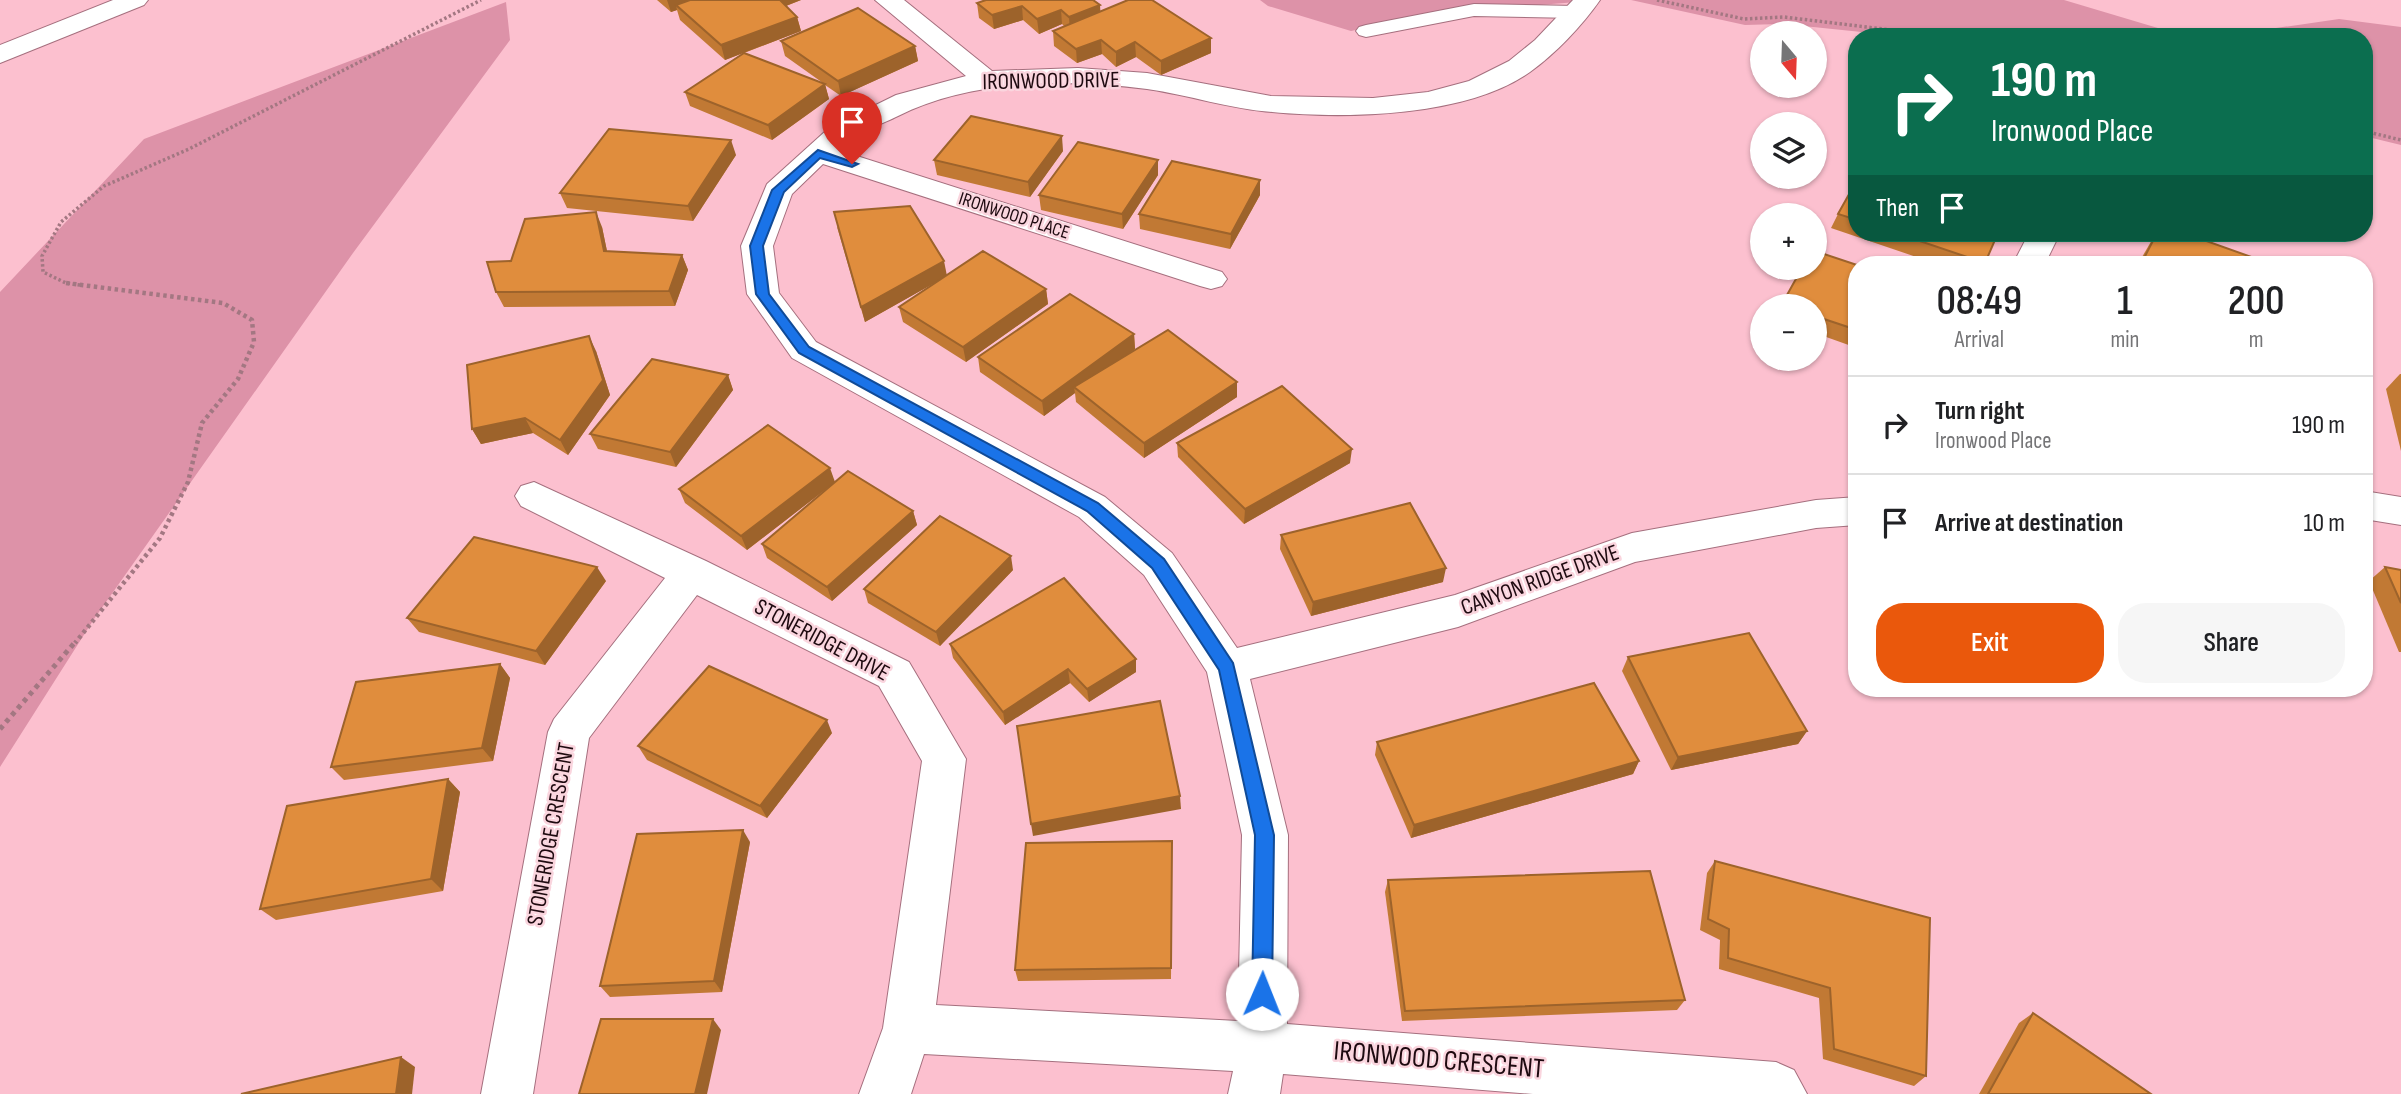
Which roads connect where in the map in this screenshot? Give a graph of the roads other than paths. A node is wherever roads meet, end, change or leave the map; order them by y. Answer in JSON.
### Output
{"nodes":[{"id":1,"x":135,"y":0,"type":"edge"},
{"id":2,"x":888,"y":0,"type":"edge"},
{"id":3,"x":1581,"y":6,"type":"edge"},
{"id":4,"x":1366,"y":31,"type":"dead end"},
{"id":5,"x":0,"y":55,"type":"edge"},
{"id":6,"x":986,"y":79,"type":"junction"},
{"id":7,"x":818,"y":153,"type":"junction"},
{"id":8,"x":1210,"y":279,"type":"dead end"},
{"id":9,"x":534,"y":496,"type":"dead end"},
{"id":10,"x":2373,"y":506,"type":"edge"},
{"id":11,"x":2401,"y":511,"type":"edge"},
{"id":12,"x":1848,"y":512,"type":"edge"},
{"id":13,"x":692,"y":572,"type":"junction"},
{"id":14,"x":1227,"y":668,"type":"junction"},
{"id":15,"x":908,"y":1027,"type":"junction"},
{"id":16,"x":1258,"y":1070,"type":"edge"},
{"id":17,"x":507,"y":1094,"type":"edge"},
{"id":18,"x":885,"y":1094,"type":"edge"},
{"id":19,"x":1781,"y":1094,"type":"edge"}],
"edges":[{"from":1,"to":5,"type":"street"},
{"from":2,"to":6,"type":"street"},
{"from":3,"to":4,"type":"lane"},
{"from":3,"to":6,"type":"street","name":"IRONWOOD DRIVE"},
{"from":6,"to":7,"type":"street","name":"IRONWOOD DRIVE"},
{"from":7,"to":8,"type":"street","name":"IRONWOOD PLACE"},
{"from":7,"to":14,"type":"street","name":"IRONWOOD DRIVE"},
{"from":9,"to":13,"type":"street","name":"STONERIDGE DRIVE"},
{"from":10,"to":11,"type":"street"},
{"from":12,"to":14,"type":"street","name":"CANYON RIDGE DRIVE"},
{"from":13,"to":15,"type":"street","name":"STONERIDGE DRIVE"},
{"from":13,"to":17,"type":"street","name":"STONERIDGE CRESCENT"},
{"from":14,"to":16,"type":"street","name":"IRONWOOD DRIVE"},
{"from":15,"to":16,"type":"street"},
{"from":15,"to":18,"type":"street","name":"STONERIDGE DRIVE"},
{"from":16,"to":19,"type":"street","name":"IRONWOOD CRESCENT"}]}
